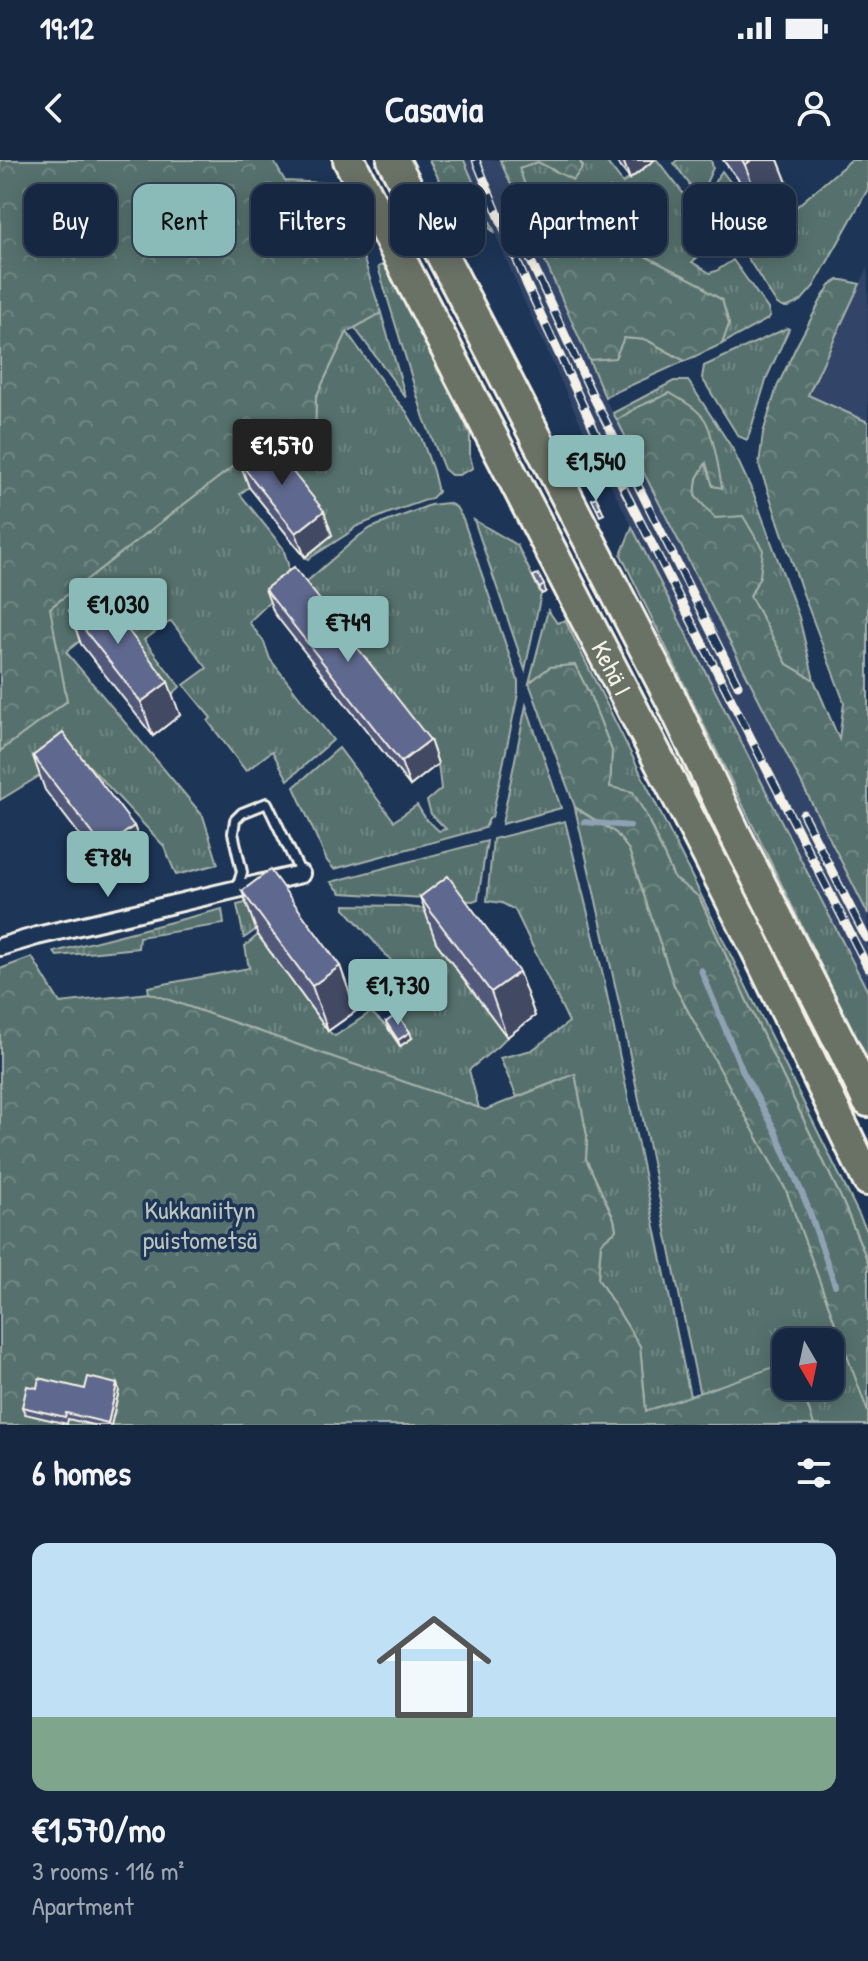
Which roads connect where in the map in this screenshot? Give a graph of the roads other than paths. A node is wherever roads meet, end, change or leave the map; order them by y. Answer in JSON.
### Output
{"nodes":[{"id":1,"x":349,"y":160,"type":"edge"},
{"id":2,"x":393,"y":160,"type":"edge"},
{"id":3,"x":301,"y":874,"type":"joint"},
{"id":4,"x":237,"y":889,"type":"junction"},
{"id":5,"x":0,"y":947,"type":"edge"},
{"id":6,"x":868,"y":1101,"type":"edge"},
{"id":7,"x":868,"y":1180,"type":"edge"}],
"edges":[{"from":1,"to":7,"type":"highway","name":"Kehä I"},
{"from":2,"to":6,"type":"highway","name":"Kehä I"},
{"from":3,"to":4,"type":"street"},
{"from":3,"to":4,"type":"lane"},
{"from":4,"to":5,"type":"street"}]}
